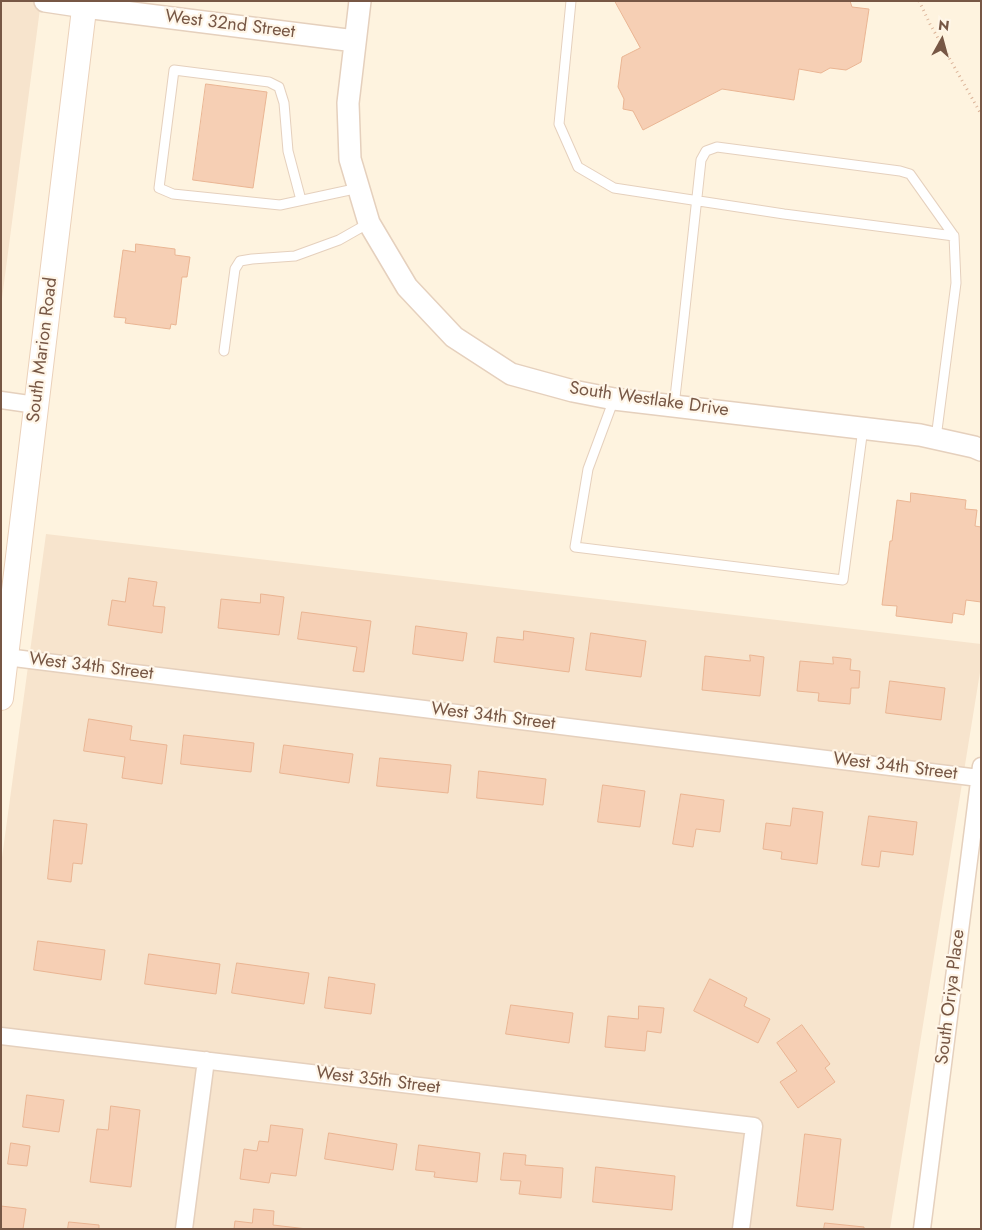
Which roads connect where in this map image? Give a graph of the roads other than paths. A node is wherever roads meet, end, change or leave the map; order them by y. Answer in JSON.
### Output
{"nodes":[{"id":1,"x":45,"y":1,"type":"edge"},
{"id":2,"x":360,"y":1,"type":"edge"},
{"id":3,"x":571,"y":1,"type":"edge"},
{"id":4,"x":85,"y":4,"type":"edge"},
{"id":5,"x":355,"y":41,"type":"junction"},
{"id":6,"x":359,"y":188,"type":"junction"},
{"id":7,"x":301,"y":200,"type":"junction"},
{"id":8,"x":697,"y":201,"type":"junction"},
{"id":9,"x":369,"y":224,"type":"junction"},
{"id":10,"x":954,"y":236,"type":"junction"},
{"id":11,"x":224,"y":351,"type":"dead end"},
{"id":12,"x":614,"y":399,"type":"junction"},
{"id":13,"x":1,"y":400,"type":"edge"},
{"id":14,"x":36,"y":405,"type":"junction"},
{"id":15,"x":674,"y":406,"type":"junction"},
{"id":16,"x":863,"y":428,"type":"junction"},
{"id":17,"x":936,"y":439,"type":"junction"},
{"id":18,"x":981,"y":450,"type":"edge"},
{"id":19,"x":6,"y":657,"type":"junction"},
{"id":20,"x":1,"y":698,"type":"edge"},
{"id":21,"x":980,"y":772,"type":"edge"},
{"id":22,"x":1,"y":1036,"type":"edge"},
{"id":23,"x":206,"y":1060,"type":"junction"},
{"id":24,"x":184,"y":1229,"type":"edge"},
{"id":25,"x":741,"y":1229,"type":"edge"},
{"id":26,"x":922,"y":1229,"type":"edge"}],
"edges":[{"from":1,"to":4,"type":"street","name":"West 32nd Street"},
{"from":2,"to":5,"type":"street","name":"South Westlake Drive"},
{"from":3,"to":8,"type":"lane"},
{"from":4,"to":5,"type":"street","name":"West 32nd Street"},
{"from":4,"to":14,"type":"main road","name":"South Marion Road"},
{"from":5,"to":6,"type":"street","name":"South Westlake Drive"},
{"from":6,"to":7,"type":"lane"},
{"from":6,"to":9,"type":"street","name":"South Westlake Drive"},
{"from":7,"to":7,"type":"lane"},
{"from":8,"to":10,"type":"lane"},
{"from":8,"to":10,"type":"lane"},
{"from":8,"to":15,"type":"lane"},
{"from":9,"to":11,"type":"lane"},
{"from":9,"to":12,"type":"street","name":"South Westlake Drive"},
{"from":10,"to":17,"type":"lane"},
{"from":12,"to":15,"type":"street","name":"South Westlake Drive"},
{"from":12,"to":16,"type":"lane"},
{"from":13,"to":14,"type":"street"},
{"from":14,"to":19,"type":"main road","name":"South Marion Road"},
{"from":15,"to":16,"type":"street","name":"South Westlake Drive"},
{"from":16,"to":17,"type":"street","name":"South Westlake Drive"},
{"from":17,"to":18,"type":"street","name":"South Westlake Drive"},
{"from":19,"to":20,"type":"main road","name":"South Marion Road"},
{"from":19,"to":21,"type":"street","name":"West 34th Street"},
{"from":21,"to":26,"type":"street","name":"South Oriya Place"},
{"from":22,"to":23,"type":"street","name":"West 35th Street"},
{"from":23,"to":24,"type":"street"},
{"from":23,"to":25,"type":"street","name":"West 35th Street"}]}
